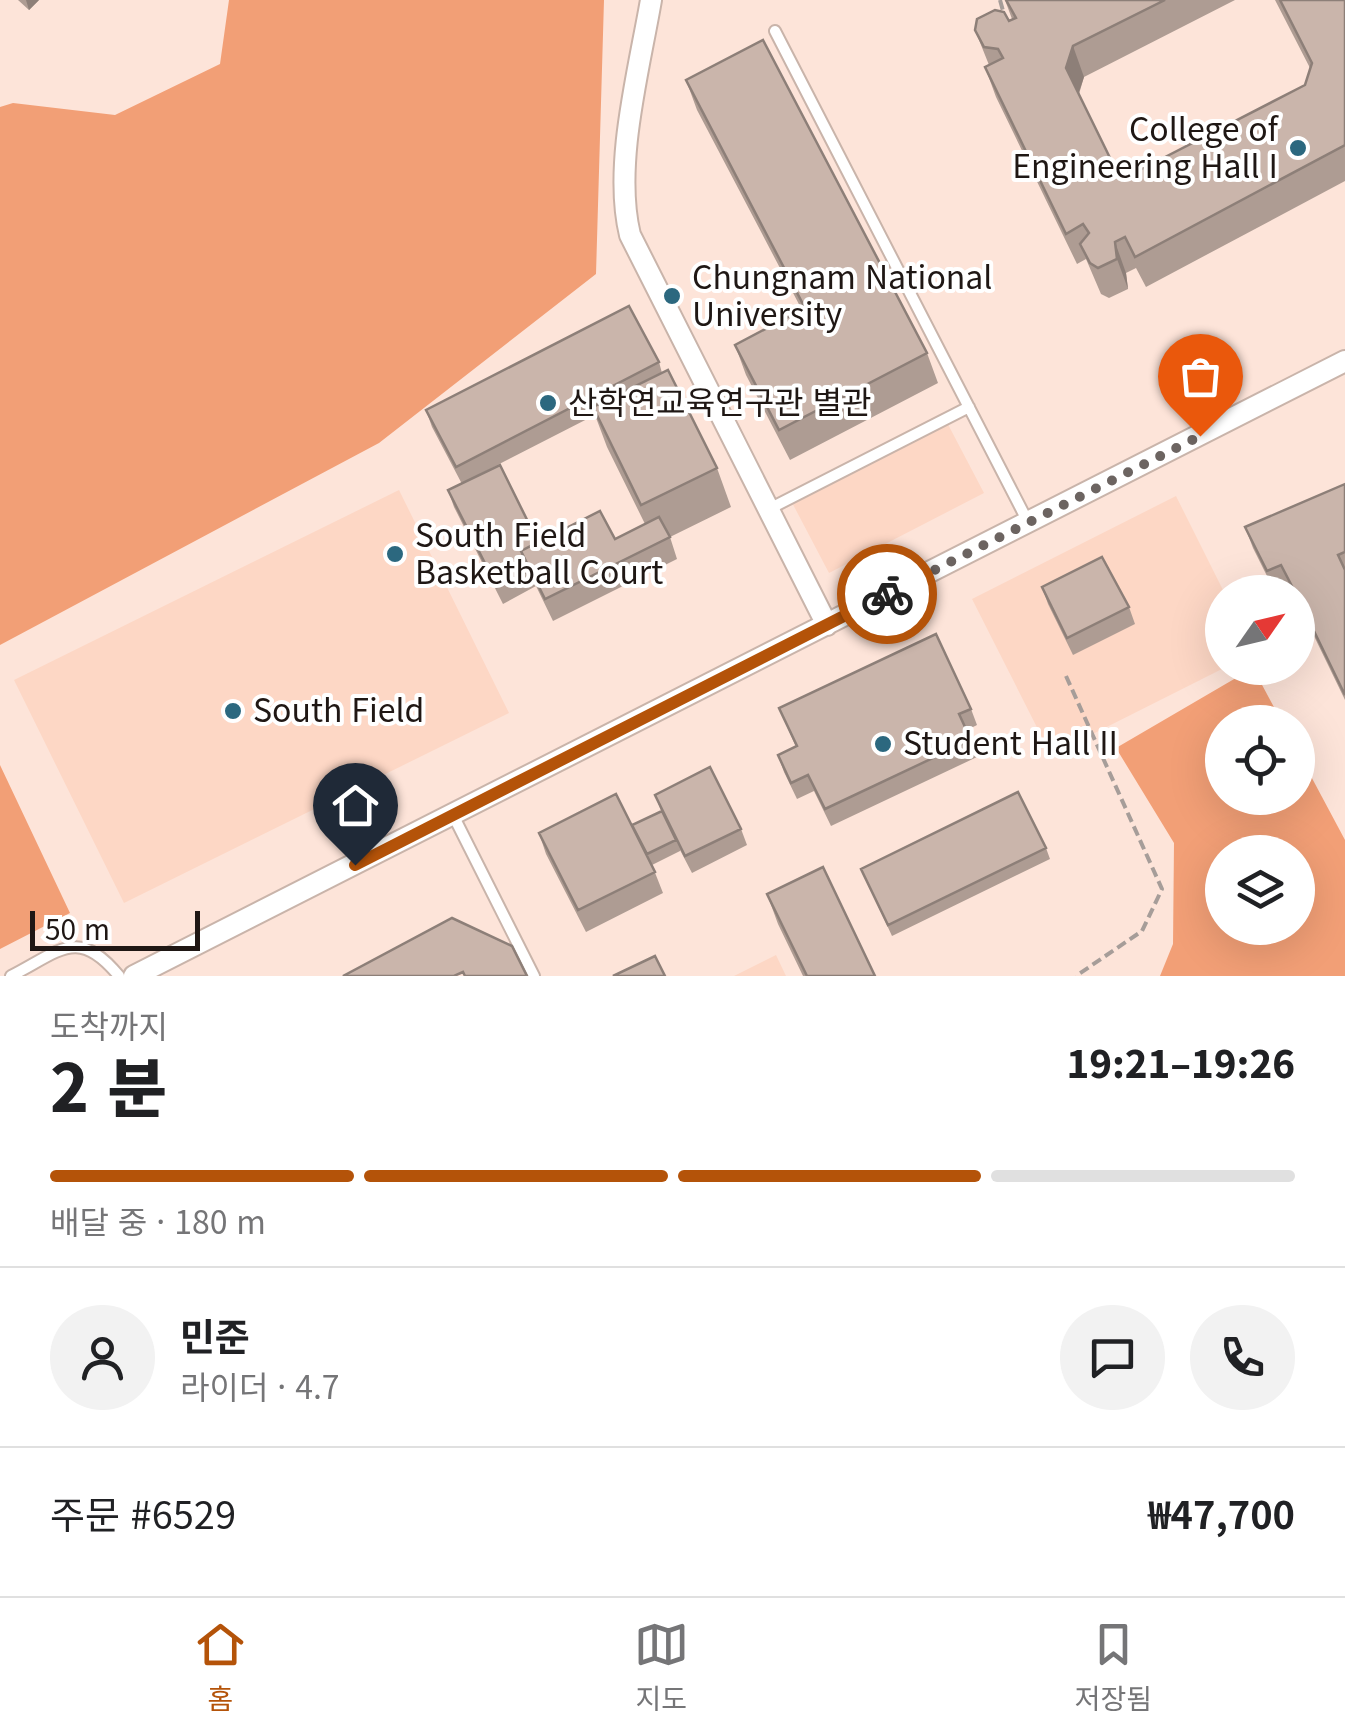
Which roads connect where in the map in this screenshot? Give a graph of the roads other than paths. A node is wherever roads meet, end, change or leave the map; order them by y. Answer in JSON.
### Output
{"nodes":[{"id":1,"x":651,"y":0,"type":"edge"},
{"id":2,"x":775,"y":31,"type":"dead end"},
{"id":3,"x":1345,"y":361,"type":"edge"},
{"id":4,"x":969,"y":407,"type":"junction"},
{"id":5,"x":769,"y":509,"type":"junction"},
{"id":6,"x":1028,"y":522,"type":"junction"},
{"id":7,"x":826,"y":625,"type":"junction"},
{"id":8,"x":453,"y":816,"type":"junction"},
{"id":9,"x":11,"y":976,"type":"edge"},
{"id":10,"x":119,"y":976,"type":"edge"},
{"id":11,"x":134,"y":976,"type":"edge"},
{"id":12,"x":534,"y":976,"type":"edge"}],
"edges":[{"from":1,"to":5,"type":"street"},
{"from":2,"to":4,"type":"lane"},
{"from":3,"to":6,"type":"street"},
{"from":4,"to":5,"type":"lane"},
{"from":4,"to":6,"type":"lane"},
{"from":5,"to":7,"type":"street"},
{"from":6,"to":7,"type":"street"},
{"from":7,"to":8,"type":"street"},
{"from":8,"to":11,"type":"street"},
{"from":8,"to":12,"type":"lane"},
{"from":9,"to":10,"type":"lane"}]}
